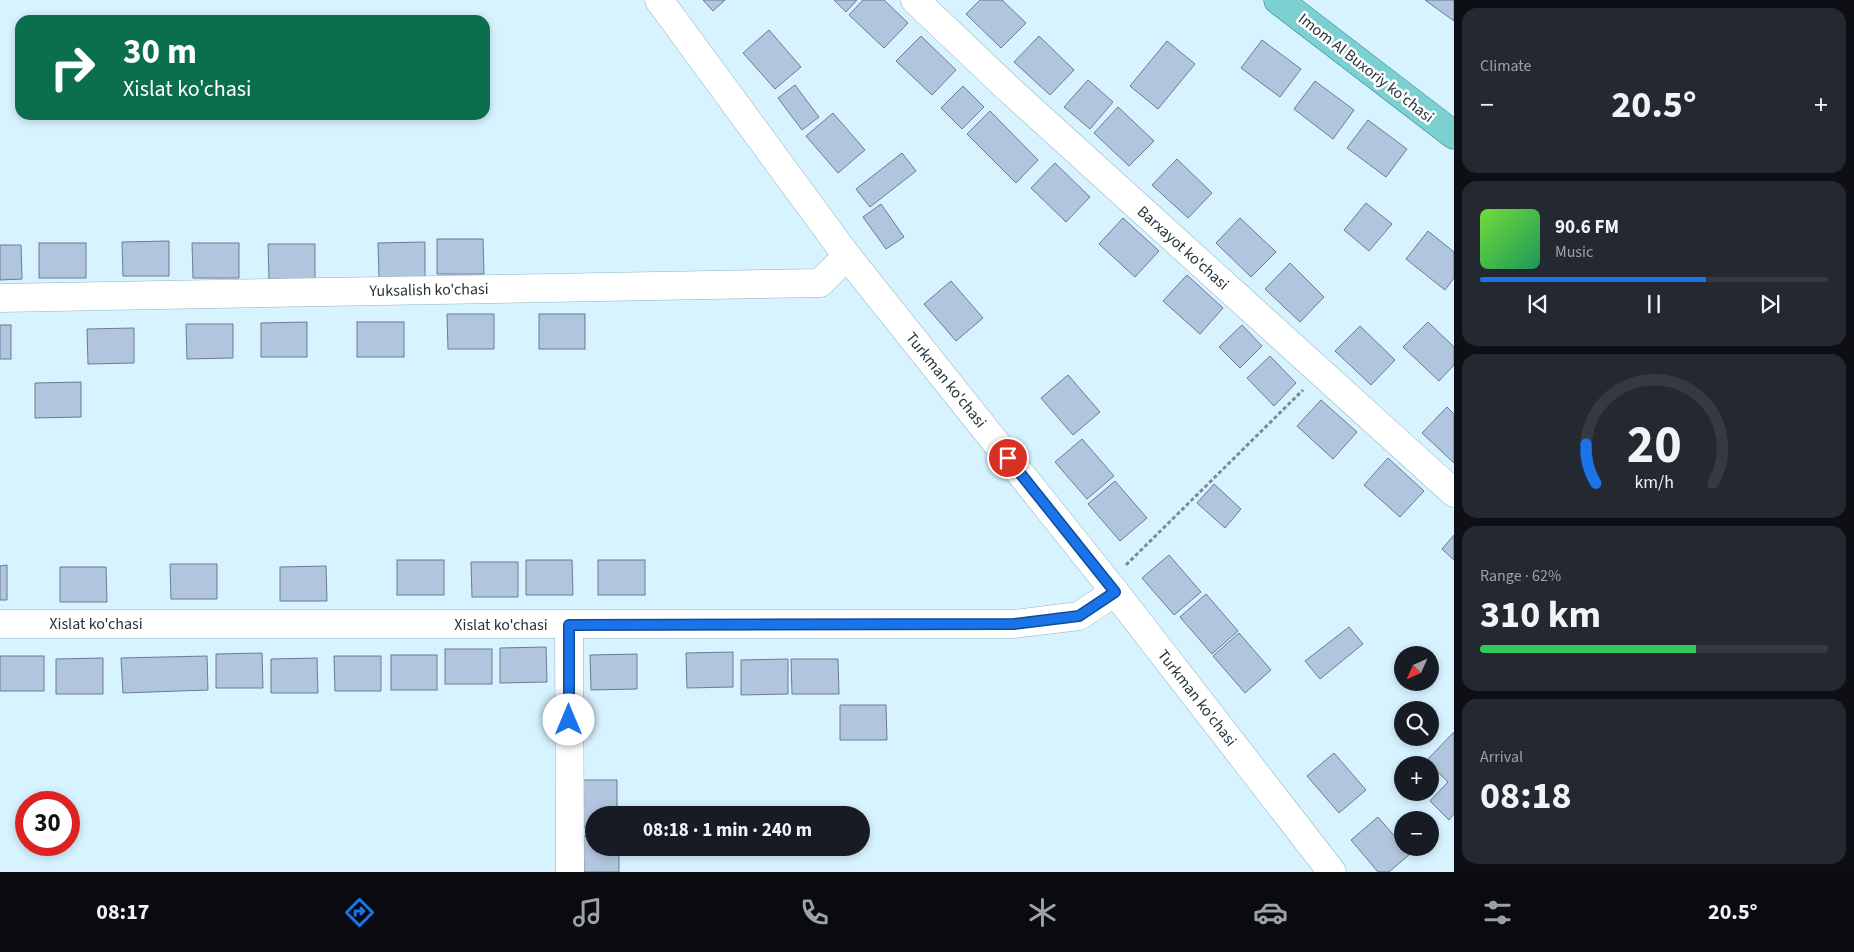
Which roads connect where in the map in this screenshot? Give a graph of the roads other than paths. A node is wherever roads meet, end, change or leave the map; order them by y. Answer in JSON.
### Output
{"nodes":[{"id":1,"x":659,"y":0,"type":"edge"},
{"id":2,"x":915,"y":0,"type":"edge"},
{"id":3,"x":1278,"y":0,"type":"edge"},
{"id":4,"x":1454,"y":136,"type":"edge"},
{"id":5,"x":847,"y":256,"type":"junction"},
{"id":6,"x":0,"y":298,"type":"edge"},
{"id":7,"x":1454,"y":493,"type":"edge"},
{"id":8,"x":1112,"y":588,"type":"junction"},
{"id":9,"x":0,"y":624,"type":"edge"},
{"id":10,"x":569,"y":625,"type":"junction"},
{"id":11,"x":570,"y":872,"type":"edge"},
{"id":12,"x":1332,"y":872,"type":"edge"}],
"edges":[{"from":1,"to":5,"type":"street","name":"Turkman ko'chasi"},
{"from":2,"to":7,"type":"street","name":"Barxayot ko'chasi"},
{"from":3,"to":4,"type":"main road","name":"Imom Al Buxoriy ko'chasi"},
{"from":5,"to":6,"type":"street","name":"Yuksalish ko'chasi"},
{"from":5,"to":8,"type":"street","name":"Turkman ko'chasi"},
{"from":8,"to":10,"type":"street","name":"Xislat ko'chasi"},
{"from":8,"to":12,"type":"street","name":"Turkman ko'chasi"},
{"from":9,"to":10,"type":"street","name":"Xislat ko'chasi"},
{"from":10,"to":11,"type":"street"}]}
